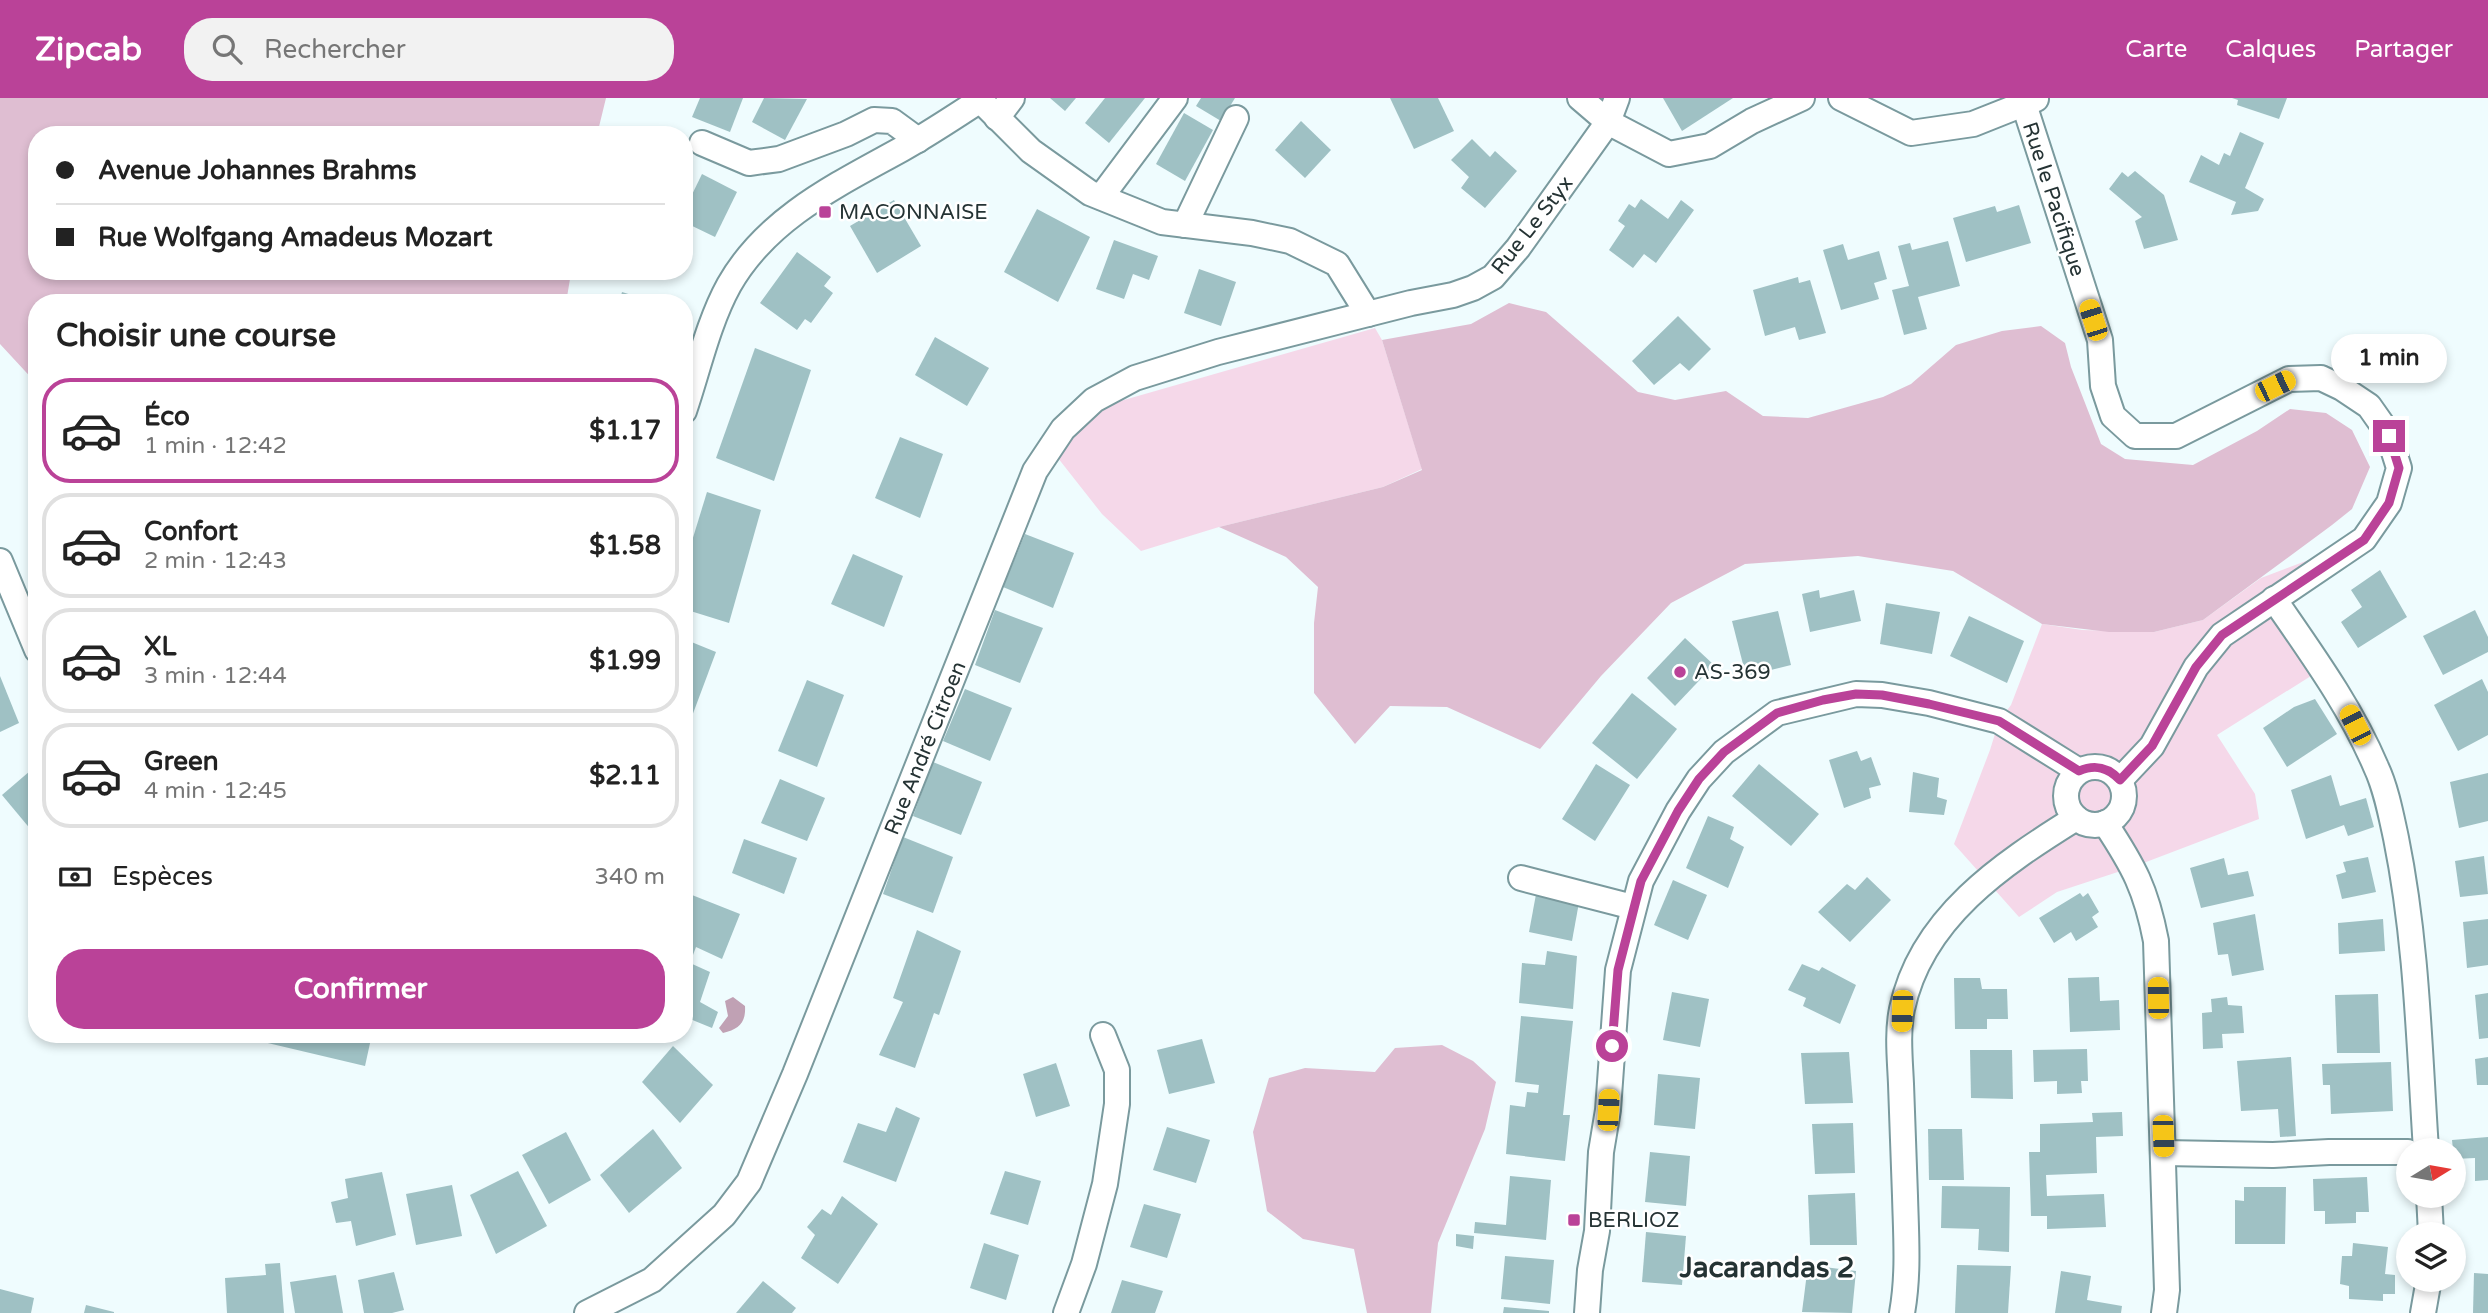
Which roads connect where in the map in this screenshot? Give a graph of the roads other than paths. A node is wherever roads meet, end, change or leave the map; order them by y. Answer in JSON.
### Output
{"nodes":[{"id":1,"x":1012,"y":98,"type":"edge"},
{"id":2,"x":1175,"y":98,"type":"edge"},
{"id":3,"x":1580,"y":98,"type":"edge"},
{"id":4,"x":1617,"y":98,"type":"edge"},
{"id":5,"x":1802,"y":98,"type":"edge"},
{"id":6,"x":1841,"y":98,"type":"edge"},
{"id":7,"x":2028,"y":100,"type":"edge"},
{"id":8,"x":980,"y":104,"type":"edge"},
{"id":9,"x":1236,"y":118,"type":"dead end"},
{"id":10,"x":1608,"y":122,"type":"junction"},
{"id":11,"x":918,"y":140,"type":"junction"},
{"id":12,"x":702,"y":143,"type":"dead end"},
{"id":13,"x":1101,"y":197,"type":"junction"},
{"id":14,"x":1185,"y":225,"type":"junction"},
{"id":15,"x":1368,"y":314,"type":"junction"},
{"id":16,"x":693,"y":383,"type":"edge"},
{"id":17,"x":0,"y":561,"type":"edge"},
{"id":18,"x":2274,"y":599,"type":"junction"},
{"id":19,"x":28,"y":628,"type":"edge"},
{"id":20,"x":2079,"y":771,"type":"junction"},
{"id":21,"x":2120,"y":780,"type":"junction"},
{"id":22,"x":2076,"y":818,"type":"junction"},
{"id":23,"x":2105,"y":823,"type":"junction"},
{"id":24,"x":1521,"y":878,"type":"dead end"},
{"id":25,"x":1633,"y":906,"type":"junction"},
{"id":26,"x":1102,"y":1034,"type":"dead end"},
{"id":27,"x":2426,"y":1138,"type":"edge"},
{"id":28,"x":2396,"y":1152,"type":"edge"},
{"id":29,"x":2164,"y":1153,"type":"junction"},
{"id":30,"x":2427,"y":1292,"type":"edge"},
{"id":31,"x":587,"y":1313,"type":"edge"},
{"id":32,"x":1066,"y":1313,"type":"edge"},
{"id":33,"x":1587,"y":1313,"type":"edge"},
{"id":34,"x":1902,"y":1313,"type":"edge"},
{"id":35,"x":2164,"y":1313,"type":"edge"},
{"id":36,"x":2423,"y":1313,"type":"edge"}],
"edges":[{"from":1,"to":8,"type":"street"},
{"from":2,"to":13,"type":"street"},
{"from":3,"to":10,"type":"street"},
{"from":4,"to":10,"type":"street","name":"Rue Le Styx"},
{"from":5,"to":10,"type":"street"},
{"from":6,"to":7,"type":"street"},
{"from":7,"to":18,"type":"street","name":"Rue le Pacifique"},
{"from":8,"to":11,"type":"street"},
{"from":8,"to":13,"type":"street"},
{"from":9,"to":14,"type":"street"},
{"from":10,"to":15,"type":"street","name":"Rue Le Styx"},
{"from":11,"to":12,"type":"street"},
{"from":11,"to":16,"type":"street"},
{"from":13,"to":14,"type":"street"},
{"from":14,"to":15,"type":"street"},
{"from":15,"to":31,"type":"street","name":"Rue André Citroen"},
{"from":17,"to":19,"type":"street"},
{"from":18,"to":21,"type":"street","name":"Rue le Pacifique"},
{"from":18,"to":27,"type":"street"},
{"from":20,"to":21,"type":"street"},
{"from":20,"to":22,"type":"street"},
{"from":20,"to":25,"type":"street"},
{"from":21,"to":23,"type":"street"},
{"from":22,"to":23,"type":"street"},
{"from":22,"to":34,"type":"street"},
{"from":23,"to":29,"type":"street"},
{"from":24,"to":25,"type":"street"},
{"from":25,"to":33,"type":"street"},
{"from":26,"to":32,"type":"street"},
{"from":28,"to":29,"type":"street"},
{"from":29,"to":35,"type":"street"},
{"from":30,"to":36,"type":"street"}]}
